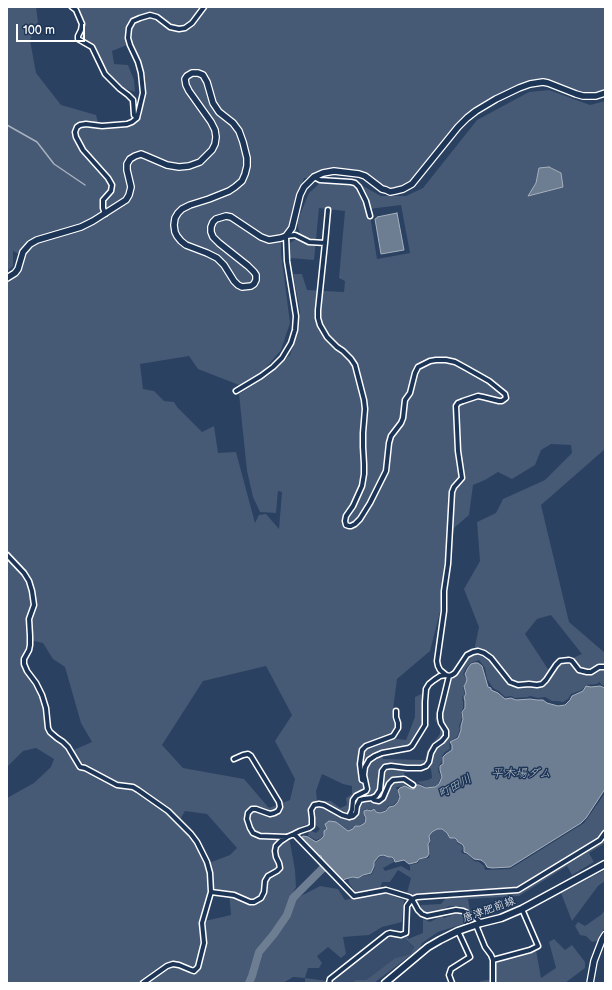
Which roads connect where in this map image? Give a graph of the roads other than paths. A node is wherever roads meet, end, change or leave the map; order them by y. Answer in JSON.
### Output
{"nodes":[{"id":1,"x":72,"y":7,"type":"edge"},
{"id":2,"x":204,"y":7,"type":"edge"},
{"id":3,"x":605,"y":93,"type":"edge"},
{"id":4,"x":137,"y":118,"type":"junction"},
{"id":5,"x":314,"y":177,"type":"junction"},
{"id":6,"x":328,"y":210,"type":"dead end"},
{"id":7,"x":105,"y":214,"type":"junction"},
{"id":8,"x":370,"y":216,"type":"dead end"},
{"id":9,"x":286,"y":236,"type":"junction"},
{"id":10,"x":325,"y":243,"type":"junction"},
{"id":11,"x":7,"y":278,"type":"edge"},
{"id":12,"x":236,"y":391,"type":"dead end"},
{"id":13,"x":7,"y":555,"type":"edge"},
{"id":14,"x":605,"y":667,"type":"edge"},
{"id":15,"x":448,"y":675,"type":"junction"},
{"id":16,"x":396,"y":711,"type":"dead end"},
{"id":17,"x":234,"y":759,"type":"dead end"},
{"id":18,"x":365,"y":781,"type":"junction"},
{"id":19,"x":413,"y":785,"type":"dead end"},
{"id":20,"x":372,"y":798,"type":"junction"},
{"id":21,"x":349,"y":817,"type":"junction"},
{"id":22,"x":605,"y":833,"type":"edge"},
{"id":23,"x":294,"y":834,"type":"junction"},
{"id":24,"x":287,"y":837,"type":"junction"},
{"id":25,"x":605,"y":864,"type":"edge"},
{"id":26,"x":211,"y":892,"type":"junction"},
{"id":27,"x":412,"y":899,"type":"junction"},
{"id":28,"x":522,"y":909,"type":"junction"},
{"id":29,"x":479,"y":924,"type":"junction"},
{"id":30,"x":458,"y":932,"type":"junction"},
{"id":31,"x":604,"y":938,"type":"edge"},
{"id":32,"x":493,"y":960,"type":"junction"},
{"id":33,"x":143,"y":983,"type":"edge"},
{"id":34,"x":329,"y":983,"type":"edge"},
{"id":35,"x":385,"y":983,"type":"edge"},
{"id":36,"x":452,"y":983,"type":"edge"},
{"id":37,"x":493,"y":983,"type":"edge"},
{"id":38,"x":590,"y":983,"type":"edge"}],
"edges":[{"from":1,"to":4,"type":"street"},
{"from":2,"to":4,"type":"street"},
{"from":3,"to":5,"type":"street"},
{"from":4,"to":7,"type":"street"},
{"from":5,"to":8,"type":"street"},
{"from":5,"to":9,"type":"street"},
{"from":6,"to":10,"type":"street"},
{"from":7,"to":9,"type":"street"},
{"from":7,"to":11,"type":"street"},
{"from":9,"to":10,"type":"street"},
{"from":9,"to":12,"type":"street"},
{"from":10,"to":15,"type":"street"},
{"from":13,"to":26,"type":"street"},
{"from":14,"to":15,"type":"street"},
{"from":15,"to":18,"type":"street"},
{"from":15,"to":20,"type":"street"},
{"from":16,"to":18,"type":"street"},
{"from":17,"to":24,"type":"street"},
{"from":18,"to":21,"type":"street"},
{"from":19,"to":20,"type":"street"},
{"from":20,"to":21,"type":"street"},
{"from":21,"to":23,"type":"street"},
{"from":22,"to":27,"type":"street"},
{"from":23,"to":24,"type":"street"},
{"from":23,"to":27,"type":"street"},
{"from":24,"to":26,"type":"street"},
{"from":25,"to":28,"type":"main road","name":"唐津肥前線"},
{"from":26,"to":33,"type":"street"},
{"from":27,"to":29,"type":"street"},
{"from":27,"to":34,"type":"street"},
{"from":28,"to":29,"type":"main road","name":"唐津肥前線"},
{"from":28,"to":32,"type":"street"},
{"from":29,"to":30,"type":"main road","name":"唐津肥前線"},
{"from":29,"to":32,"type":"street"},
{"from":30,"to":35,"type":"main road","name":"唐津肥前線"},
{"from":30,"to":36,"type":"street"},
{"from":31,"to":38,"type":"street"},
{"from":32,"to":37,"type":"street"}]}
